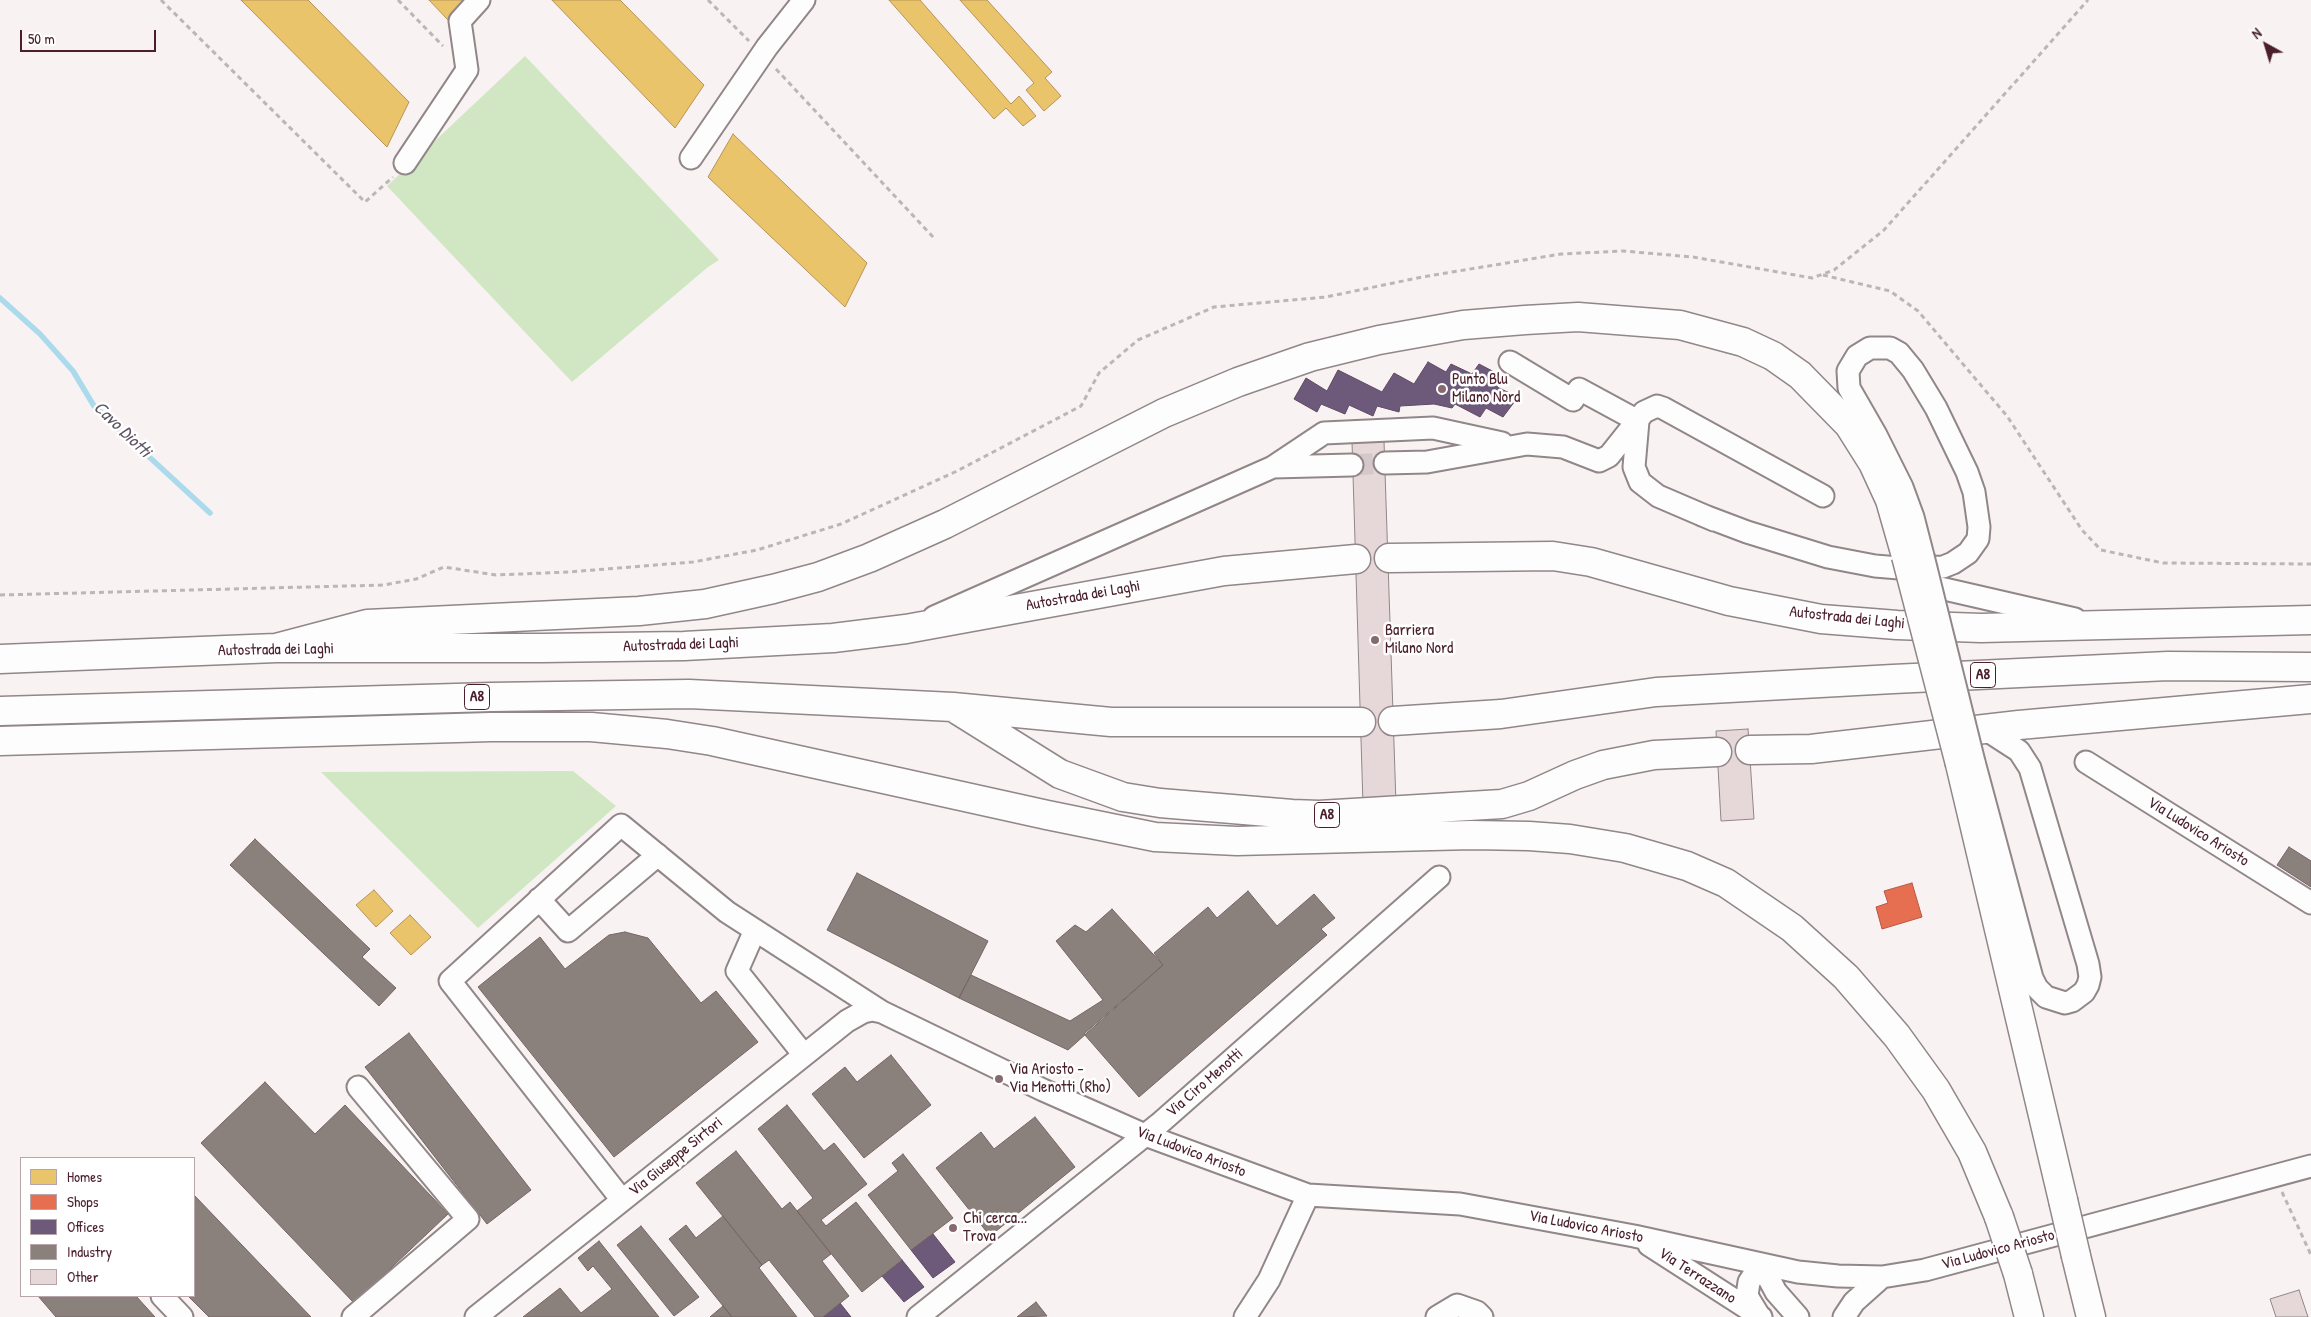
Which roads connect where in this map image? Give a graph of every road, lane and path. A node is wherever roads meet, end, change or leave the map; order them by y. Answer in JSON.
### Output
{"nodes":[{"id":1,"x":161,"y":0,"type":"edge"},
{"id":2,"x":398,"y":0,"type":"edge"},
{"id":3,"x":479,"y":0,"type":"edge"},
{"id":4,"x":708,"y":0,"type":"edge"},
{"id":5,"x":804,"y":0,"type":"edge"},
{"id":6,"x":2088,"y":0,"type":"edge"},
{"id":7,"x":762,"y":55,"type":"junction"},
{"id":8,"x":468,"y":70,"type":"junction"},
{"id":9,"x":690,"y":158,"type":"dead end"},
{"id":10,"x":405,"y":163,"type":"joint"},
{"id":11,"x":934,"y":238,"type":"dead end"},
{"id":12,"x":1822,"y":275,"type":"junction"},
{"id":13,"x":1510,"y":362,"type":"dead end"},
{"id":14,"x":1638,"y":421,"type":"junction"},
{"id":15,"x":1512,"y":445,"type":"junction"},
{"id":16,"x":1385,"y":463,"type":"tunnel mouth"},
{"id":17,"x":1352,"y":465,"type":"tunnel mouth"},
{"id":18,"x":1273,"y":467,"type":"junction"},
{"id":19,"x":1823,"y":496,"type":"dead end"},
{"id":20,"x":1702,"y":515,"type":"junction"},
{"id":21,"x":1915,"y":556,"type":"junction"},
{"id":22,"x":1389,"y":558,"type":"dead end"},
{"id":23,"x":1356,"y":559,"type":"dead end"},
{"id":24,"x":2311,"y":564,"type":"edge"},
{"id":25,"x":0,"y":596,"type":"edge"},
{"id":26,"x":2311,"y":620,"type":"edge"},
{"id":27,"x":2101,"y":625,"type":"junction"},
{"id":28,"x":906,"y":629,"type":"junction"},
{"id":29,"x":276,"y":648,"type":"junction"},
{"id":30,"x":0,"y":659,"type":"edge"},
{"id":31,"x":2311,"y":667,"type":"edge"},
{"id":32,"x":2311,"y":699,"type":"edge"},
{"id":33,"x":953,"y":707,"type":"junction"},
{"id":34,"x":0,"y":711,"type":"edge"},
{"id":35,"x":1394,"y":721,"type":"dead end"},
{"id":36,"x":1361,"y":722,"type":"dead end"},
{"id":37,"x":1985,"y":729,"type":"junction"},
{"id":38,"x":0,"y":741,"type":"edge"},
{"id":39,"x":1750,"y":750,"type":"dead end"},
{"id":40,"x":1717,"y":752,"type":"dead end"},
{"id":41,"x":2086,"y":762,"type":"dead end"},
{"id":42,"x":1967,"y":763,"type":"junction"},
{"id":43,"x":658,"y":855,"type":"junction"},
{"id":44,"x":1439,"y":877,"type":"dead end"},
{"id":45,"x":539,"y":899,"type":"junction"},
{"id":46,"x":2311,"y":903,"type":"edge"},
{"id":47,"x":755,"y":930,"type":"junction"},
{"id":48,"x":882,"y":1012,"type":"junction"},
{"id":49,"x":804,"y":1055,"type":"junction"},
{"id":50,"x":358,"y":1087,"type":"dead end"},
{"id":51,"x":1145,"y":1135,"type":"junction"},
{"id":52,"x":2311,"y":1166,"type":"edge"},
{"id":53,"x":2277,"y":1174,"type":"junction"},
{"id":54,"x":1308,"y":1195,"type":"junction"},
{"id":55,"x":622,"y":1200,"type":"junction"},
{"id":56,"x":1634,"y":1236,"type":"junction"},
{"id":57,"x":2311,"y":1256,"type":"edge"},
{"id":58,"x":1761,"y":1264,"type":"junction"},
{"id":59,"x":1882,"y":1277,"type":"junction"},
{"id":60,"x":163,"y":1297,"type":"edge"},
{"id":61,"x":483,"y":1315,"type":"edge"},
{"id":62,"x":182,"y":1317,"type":"edge"},
{"id":63,"x":354,"y":1317,"type":"edge"},
{"id":64,"x":918,"y":1317,"type":"edge"},
{"id":65,"x":1245,"y":1317,"type":"edge"},
{"id":66,"x":1436,"y":1317,"type":"edge"},
{"id":67,"x":1482,"y":1317,"type":"edge"},
{"id":68,"x":1760,"y":1317,"type":"edge"},
{"id":69,"x":1798,"y":1317,"type":"edge"},
{"id":70,"x":1844,"y":1317,"type":"edge"},
{"id":71,"x":2029,"y":1317,"type":"edge"},
{"id":72,"x":2091,"y":1317,"type":"edge"}],
"edges":[{"from":1,"to":10,"type":"path"},
{"from":2,"to":8,"type":"path"},
{"from":3,"to":8,"type":"street"},
{"from":4,"to":7,"type":"path"},
{"from":5,"to":7,"type":"street"},
{"from":6,"to":12,"type":"path"},
{"from":7,"to":9,"type":"street"},
{"from":7,"to":11,"type":"path"},
{"from":8,"to":10,"type":"street"},
{"from":12,"to":24,"type":"path"},
{"from":12,"to":25,"type":"path"},
{"from":13,"to":14,"type":"street"},
{"from":14,"to":15,"type":"street"},
{"from":14,"to":19,"type":"street"},
{"from":14,"to":20,"type":"street"},
{"from":15,"to":16,"type":"street"},
{"from":15,"to":18,"type":"street"},
{"from":17,"to":18,"type":"street"},
{"from":18,"to":28,"type":"street"},
{"from":20,"to":21,"type":"street"},
{"from":20,"to":27,"type":"street"},
{"from":21,"to":29,"type":"highway"},
{"from":21,"to":42,"type":"highway","bridge":true},
{"from":22,"to":27,"type":"highway","name":"Autostrada dei Laghi"},
{"from":23,"to":28,"type":"highway","name":"Autostrada dei Laghi"},
{"from":26,"to":27,"type":"highway","name":"Autostrada dei Laghi"},
{"from":28,"to":29,"type":"highway","name":"Autostrada dei Laghi"},
{"from":29,"to":30,"type":"highway","name":"Autostrada dei Laghi"},
{"from":31,"to":35,"type":"highway","number":"A8"},
{"from":32,"to":37,"type":"highway"},
{"from":33,"to":34,"type":"highway","number":"A8"},
{"from":33,"to":36,"type":"highway","number":"A8"},
{"from":33,"to":40,"type":"highway","number":"A8"},
{"from":37,"to":39,"type":"highway"},
{"from":37,"to":42,"type":"street"},
{"from":38,"to":71,"type":"highway","bridge":true},
{"from":41,"to":46,"type":"street","name":"Via Ludovico Ariosto"},
{"from":42,"to":72,"type":"highway","bridge":true},
{"from":43,"to":45,"type":"street","name":"Via Ludovico Ariosto"},
{"from":43,"to":45,"type":"street"},
{"from":43,"to":47,"type":"street","name":"Via Ludovico Ariosto"},
{"from":44,"to":51,"type":"street","name":"Via Ciro Menotti"},
{"from":45,"to":55,"type":"street"},
{"from":47,"to":48,"type":"street","name":"Via Ludovico Ariosto"},
{"from":47,"to":49,"type":"street"},
{"from":48,"to":49,"type":"street","name":"Via Giuseppe Sirtori"},
{"from":48,"to":51,"type":"street","name":"Via Ludovico Ariosto"},
{"from":49,"to":55,"type":"street","name":"Via Giuseppe Sirtori"},
{"from":50,"to":63,"type":"street"},
{"from":51,"to":54,"type":"street","name":"Via Ludovico Ariosto"},
{"from":51,"to":64,"type":"street","name":"Via Ciro Menotti"},
{"from":52,"to":53,"type":"street","name":"Via Ludovico Ariosto"},
{"from":53,"to":57,"type":"path"},
{"from":53,"to":59,"type":"street","name":"Via Ludovico Ariosto"},
{"from":54,"to":56,"type":"street","name":"Via Ludovico Ariosto"},
{"from":54,"to":65,"type":"street"},
{"from":55,"to":61,"type":"street","name":"Via Giuseppe Sirtori"},
{"from":56,"to":58,"type":"street","name":"Via Ludovico Ariosto"},
{"from":56,"to":68,"type":"street","name":"Via Terrazzano"},
{"from":58,"to":59,"type":"street","name":"Via Ludovico Ariosto"},
{"from":58,"to":68,"type":"street","name":"Via Terrazzano"},
{"from":58,"to":69,"type":"street"},
{"from":59,"to":70,"type":"street"},
{"from":60,"to":62,"type":"street"},
{"from":66,"to":67,"type":"street"}]}
